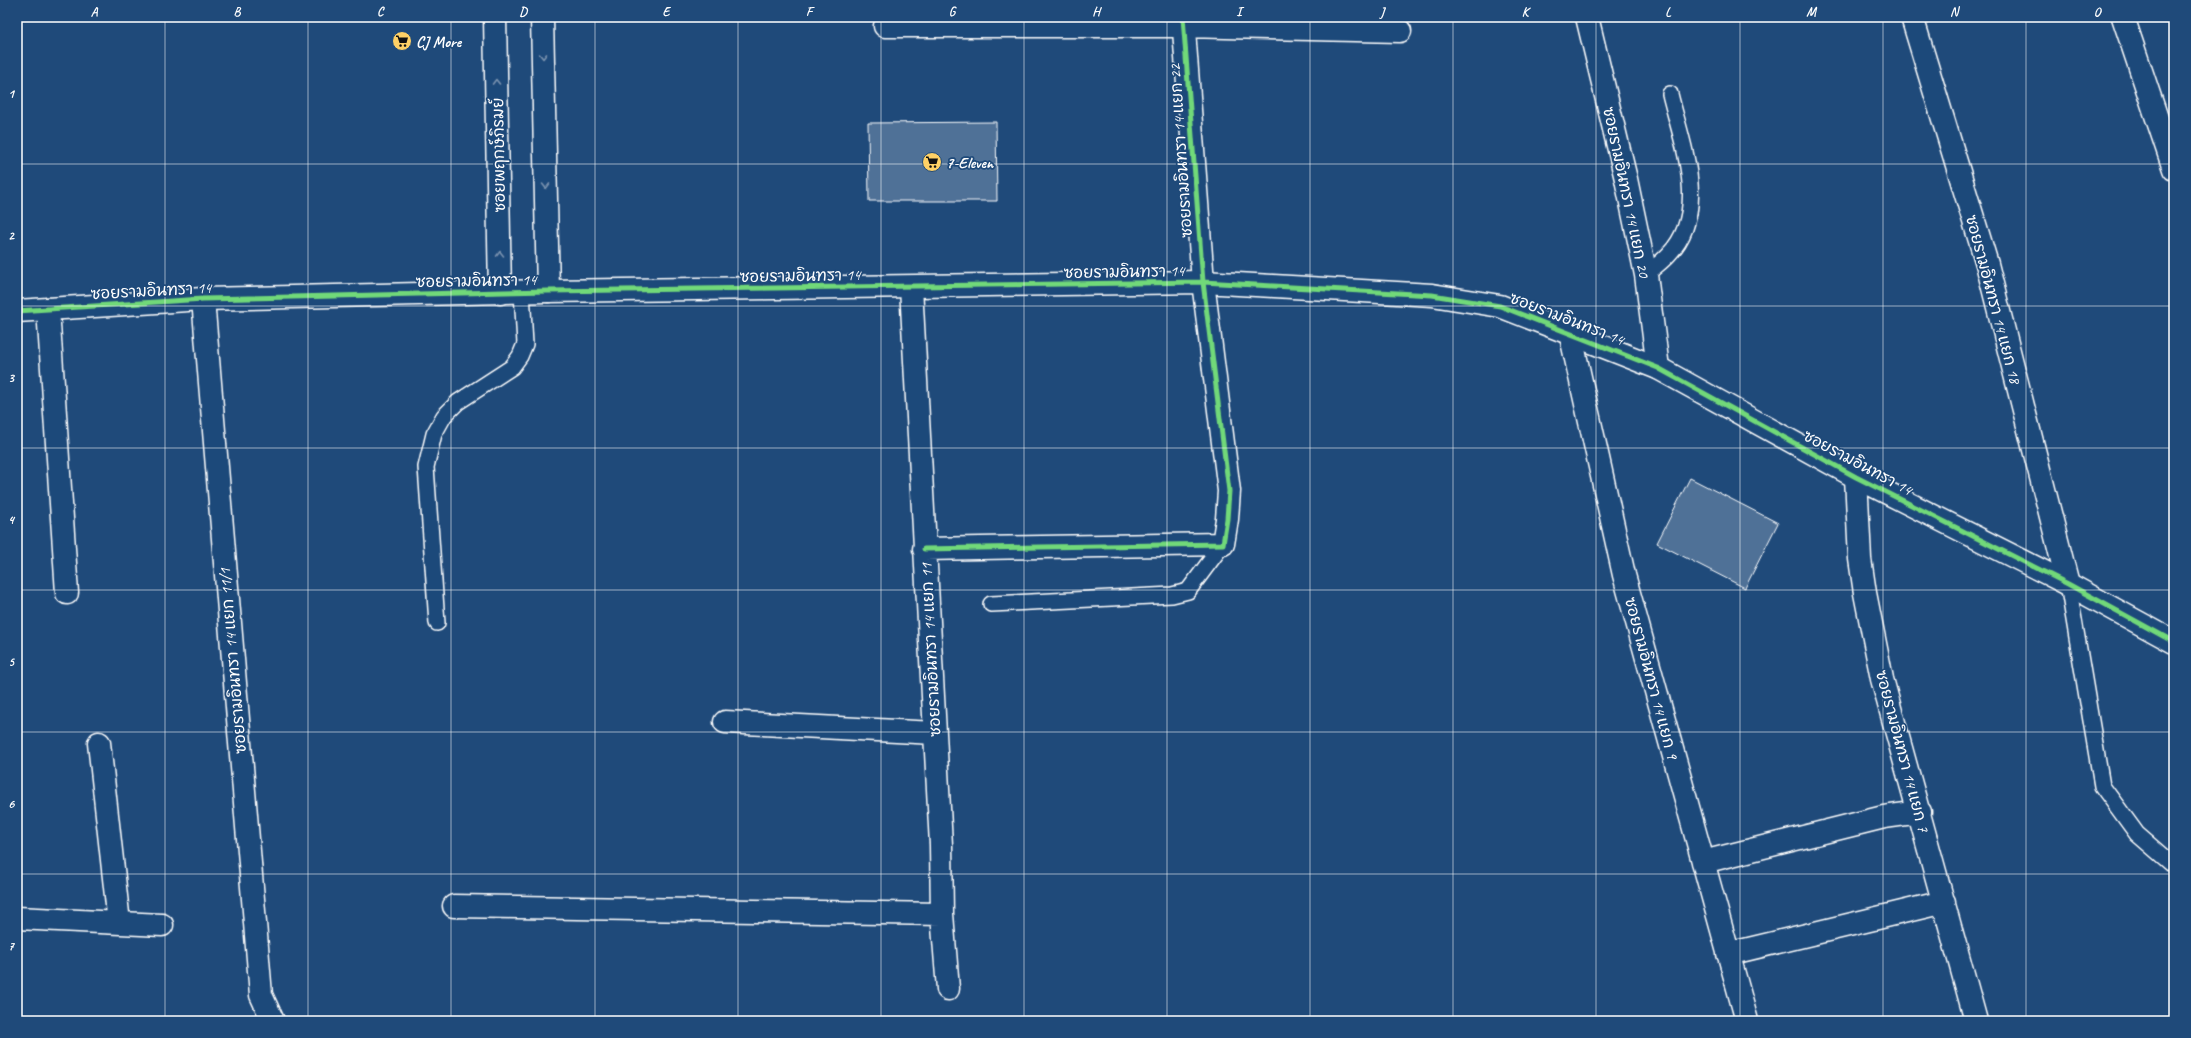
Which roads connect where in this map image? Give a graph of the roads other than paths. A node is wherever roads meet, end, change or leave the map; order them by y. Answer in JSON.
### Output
{"nodes":[{"id":1,"x":495,"y":17,"type":"edge"},
{"id":2,"x":542,"y":17,"type":"edge"},
{"id":3,"x":1587,"y":17,"type":"edge"},
{"id":4,"x":1912,"y":17,"type":"edge"},
{"id":5,"x":2123,"y":17,"type":"edge"},
{"id":6,"x":1184,"y":21,"type":"edge"},
{"id":7,"x":885,"y":26,"type":"dead end"},
{"id":8,"x":1400,"y":31,"type":"dead end"},
{"id":9,"x":1670,"y":94,"type":"dead end"},
{"id":10,"x":2174,"y":170,"type":"edge"},
{"id":11,"x":1646,"y":275,"type":"junction"},
{"id":12,"x":1204,"y":282,"type":"junction"},
{"id":13,"x":911,"y":287,"type":"junction"},
{"id":14,"x":548,"y":291,"type":"junction"},
{"id":15,"x":522,"y":292,"type":"junction"},
{"id":16,"x":500,"y":293,"type":"junction"},
{"id":17,"x":203,"y":299,"type":"junction"},
{"id":18,"x":48,"y":309,"type":"junction"},
{"id":19,"x":17,"y":310,"type":"edge"},
{"id":20,"x":1570,"y":332,"type":"junction"},
{"id":21,"x":1658,"y":368,"type":"junction"},
{"id":22,"x":1856,"y":477,"type":"junction"},
{"id":23,"x":1223,"y":544,"type":"junction"},
{"id":24,"x":924,"y":549,"type":"junction"},
{"id":25,"x":2068,"y":584,"type":"junction"},
{"id":26,"x":67,"y":593,"type":"dead end"},
{"id":27,"x":991,"y":604,"type":"dead end"},
{"id":28,"x":437,"y":623,"type":"dead end"},
{"id":29,"x":2174,"y":642,"type":"edge"},
{"id":30,"x":725,"y":722,"type":"dead end"},
{"id":31,"x":935,"y":733,"type":"junction"},
{"id":32,"x":99,"y":743,"type":"dead end"},
{"id":33,"x":1920,"y":812,"type":"junction"},
{"id":34,"x":1703,"y":862,"type":"junction"},
{"id":35,"x":2174,"y":866,"type":"edge"},
{"id":36,"x":1944,"y":902,"type":"junction"},
{"id":37,"x":454,"y":906,"type":"dead end"},
{"id":38,"x":942,"y":914,"type":"junction"},
{"id":39,"x":17,"y":918,"type":"edge"},
{"id":40,"x":120,"y":923,"type":"junction"},
{"id":41,"x":162,"y":925,"type":"dead end"},
{"id":42,"x":1728,"y":954,"type":"junction"},
{"id":43,"x":948,"y":989,"type":"dead end"},
{"id":44,"x":273,"y":1021,"type":"edge"},
{"id":45,"x":1747,"y":1021,"type":"edge"},
{"id":46,"x":1976,"y":1021,"type":"edge"}],
"edges":[{"from":16,"to":1,"type":"street","name":"ซอยพฤกษ์ภิรมย์","one_way":true},
{"from":2,"to":14,"type":"street","one_way":true},
{"from":3,"to":11,"type":"street","name":"ซอยรามอินทรา 14 แยก 20"},
{"from":4,"to":25,"type":"street","name":"ซอยรามอินทรา 14 แยก 18"},
{"from":5,"to":10,"type":"street"},
{"from":6,"to":7,"type":"street"},
{"from":6,"to":8,"type":"street"},
{"from":6,"to":12,"type":"street","name":"ซอยรามอินทรา 14 แยก 22"},
{"from":9,"to":11,"type":"lane"},
{"from":11,"to":21,"type":"street","name":"ซอยรามอินทรา 14 แยก 20"},
{"from":12,"to":13,"type":"street","name":"ซอยรามอินทรา 14"},
{"from":12,"to":20,"type":"street","name":"ซอยรามอินทรา 14"},
{"from":12,"to":23,"type":"street","name":"ซอยรามอินทรา 14 แยก 22"},
{"from":13,"to":14,"type":"street","name":"ซอยรามอินทรา 14"},
{"from":13,"to":24,"type":"street","name":"ซอยรามอินทรา 14 แยก 11"},
{"from":14,"to":15,"type":"street","name":"ซอยรามอินทรา 14"},
{"from":15,"to":16,"type":"street","name":"ซอยรามอินทรา 14"},
{"from":15,"to":28,"type":"lane"},
{"from":16,"to":17,"type":"street","name":"ซอยรามอินทรา 14"},
{"from":17,"to":18,"type":"street","name":"ซอยรามอินทรา 14"},
{"from":17,"to":44,"type":"street","name":"ซอยรามอินทรา 14 แยก 11/1"},
{"from":18,"to":19,"type":"street","name":"ซอยรามอินทรา 14"},
{"from":18,"to":26,"type":"street"},
{"from":20,"to":21,"type":"street","name":"ซอยรามอินทรา 14"},
{"from":20,"to":34,"type":"street","name":"ซอยรามอินทรา 14 แยก 9"},
{"from":21,"to":22,"type":"street","name":"ซอยรามอินทรา 14"},
{"from":22,"to":25,"type":"street","name":"ซอยรามอินทรา 14"},
{"from":22,"to":33,"type":"street","name":"ซอยรามอินทรา 14 แยก 7"},
{"from":23,"to":24,"type":"street"},
{"from":23,"to":27,"type":"lane"},
{"from":24,"to":31,"type":"street","name":"ซอยรามอินทรา 14 แยก 11"},
{"from":25,"to":29,"type":"street","name":"ซอยรามอินทรา 14"},
{"from":25,"to":35,"type":"lane"},
{"from":30,"to":31,"type":"street"},
{"from":31,"to":38,"type":"street","name":"ซอยรามอินทรา 14 แยก 11"},
{"from":32,"to":40,"type":"street"},
{"from":33,"to":34,"type":"street"},
{"from":33,"to":36,"type":"street","name":"ซอยรามอินทรา 14 แยก 7"},
{"from":34,"to":42,"type":"street","name":"ซอยรามอินทรา 14 แยก 9"},
{"from":36,"to":42,"type":"street"},
{"from":36,"to":46,"type":"street","name":"ซอยรามอินทรา 14 แยก 7"},
{"from":37,"to":38,"type":"street"},
{"from":38,"to":43,"type":"street","name":"ซอยรามอินทรา 14 แยก 11"},
{"from":39,"to":40,"type":"street"},
{"from":40,"to":41,"type":"street"},
{"from":42,"to":45,"type":"street","name":"ซอยรามอินทรา 14 แยก 9"}]}
